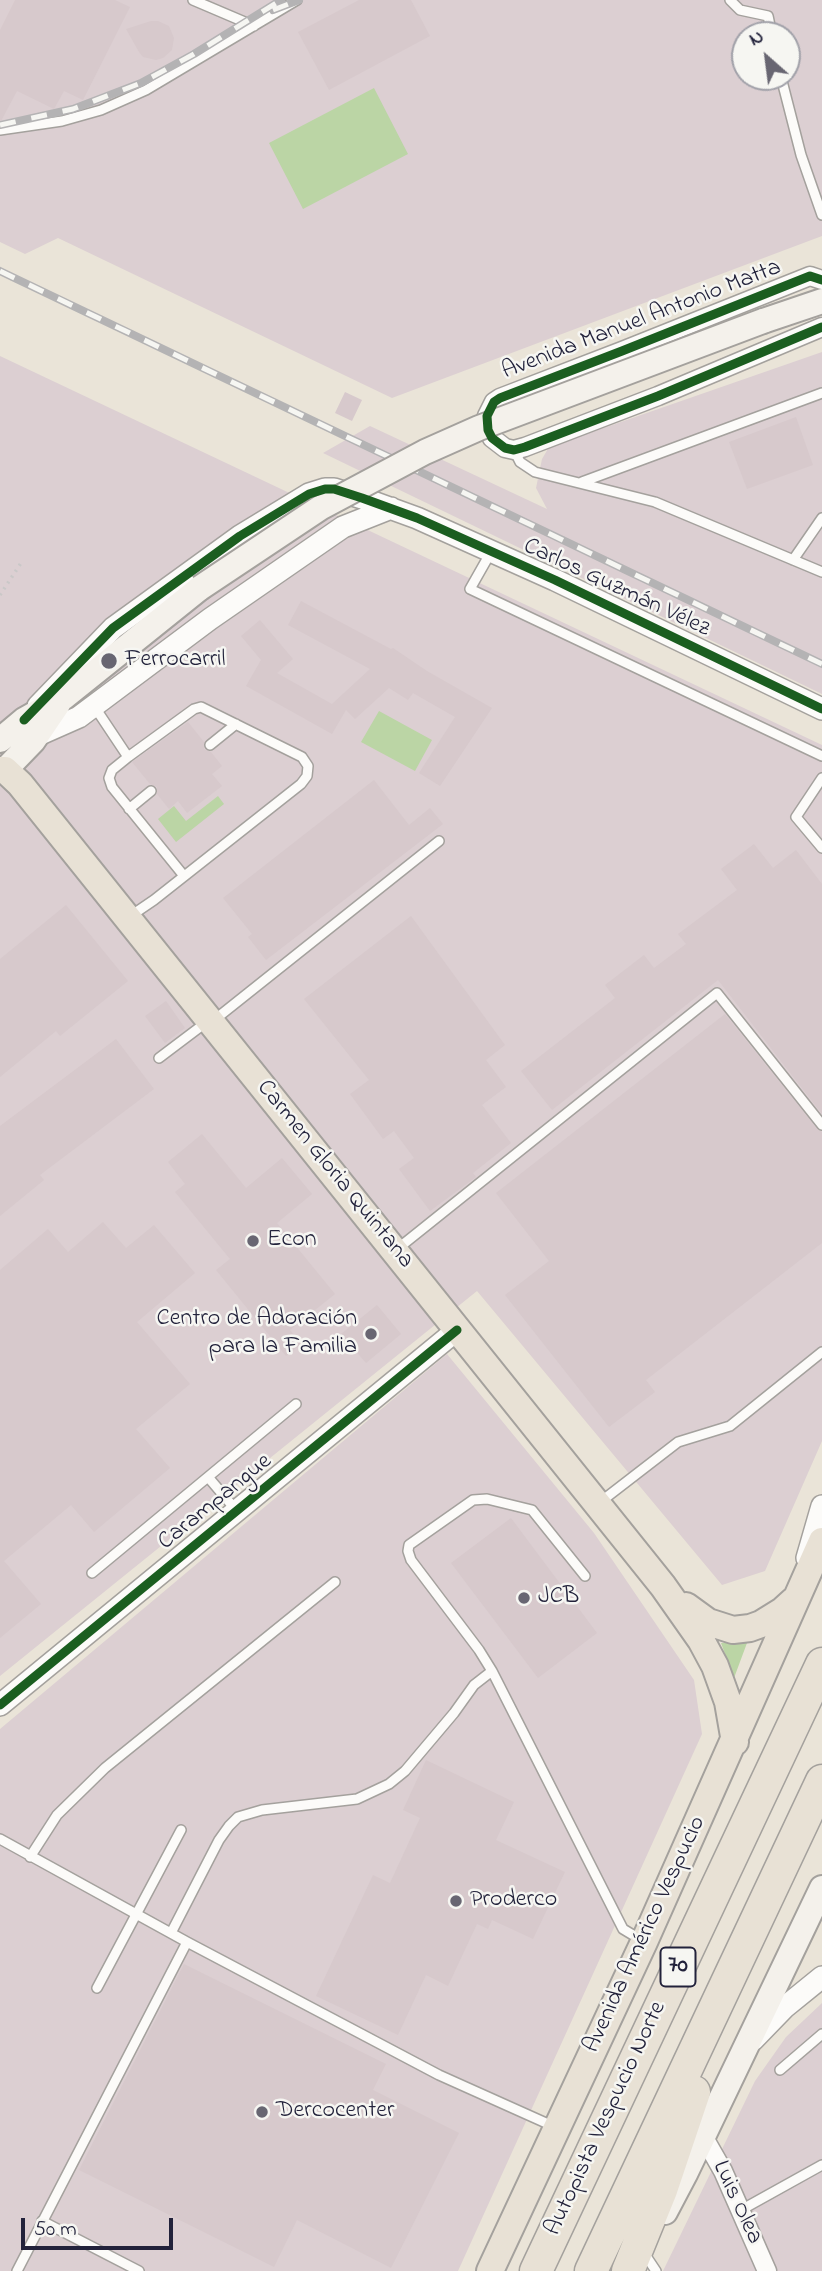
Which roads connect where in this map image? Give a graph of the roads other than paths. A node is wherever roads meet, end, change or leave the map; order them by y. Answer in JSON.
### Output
{"nodes":[{"id":1,"x":193,"y":0,"type":"edge"},
{"id":2,"x":297,"y":0,"type":"edge"},
{"id":3,"x":730,"y":0,"type":"edge"},
{"id":4,"x":769,"y":21,"type":"edge"},
{"id":5,"x":254,"y":26,"type":"junction"},
{"id":6,"x":785,"y":91,"type":"edge"},
{"id":7,"x":0,"y":130,"type":"edge"},
{"id":8,"x":822,"y":215,"type":"edge"},
{"id":9,"x":822,"y":280,"type":"edge"},
{"id":10,"x":822,"y":301,"type":"edge"},
{"id":11,"x":822,"y":327,"type":"edge"},
{"id":12,"x":822,"y":393,"type":"edge"},
{"id":13,"x":514,"y":450,"type":"junction"},
{"id":14,"x":582,"y":482,"type":"junction"},
{"id":15,"x":391,"y":508,"type":"junction"},
{"id":16,"x":822,"y":518,"type":"edge"},
{"id":17,"x":491,"y":551,"type":"junction"},
{"id":18,"x":793,"y":560,"type":"junction"},
{"id":19,"x":822,"y":572,"type":"edge"},
{"id":20,"x":94,"y":705,"type":"junction"},
{"id":21,"x":822,"y":709,"type":"edge"},
{"id":22,"x":236,"y":724,"type":"junction"},
{"id":23,"x":30,"y":728,"type":"junction"},
{"id":24,"x":0,"y":740,"type":"edge"},
{"id":25,"x":210,"y":745,"type":"dead end"},
{"id":26,"x":822,"y":756,"type":"edge"},
{"id":27,"x":128,"y":757,"type":"junction"},
{"id":28,"x":2,"y":772,"type":"edge"},
{"id":29,"x":822,"y":778,"type":"edge"},
{"id":30,"x":151,"y":791,"type":"dead end"},
{"id":31,"x":129,"y":809,"type":"junction"},
{"id":32,"x":439,"y":841,"type":"dead end"},
{"id":33,"x":822,"y":848,"type":"edge"},
{"id":34,"x":184,"y":876,"type":"junction"},
{"id":35,"x":128,"y":918,"type":"junction"},
{"id":36,"x":210,"y":1021,"type":"junction"},
{"id":37,"x":159,"y":1058,"type":"dead end"},
{"id":38,"x":822,"y":1125,"type":"edge"},
{"id":39,"x":395,"y":1251,"type":"junction"},
{"id":40,"x":457,"y":1329,"type":"junction"},
{"id":41,"x":822,"y":1352,"type":"edge"},
{"id":42,"x":296,"y":1404,"type":"dead end"},
{"id":43,"x":208,"y":1477,"type":"junction"},
{"id":44,"x":598,"y":1504,"type":"junction"},
{"id":45,"x":822,"y":1506,"type":"edge"},
{"id":46,"x":237,"y":1511,"type":"junction"},
{"id":47,"x":822,"y":1541,"type":"edge"},
{"id":48,"x":92,"y":1573,"type":"dead end"},
{"id":49,"x":584,"y":1576,"type":"dead end"},
{"id":50,"x":335,"y":1582,"type":"dead end"},
{"id":51,"x":663,"y":1586,"type":"junction"},
{"id":52,"x":797,"y":1597,"type":"junction"},
{"id":53,"x":822,"y":1664,"type":"edge"},
{"id":54,"x":492,"y":1671,"type":"junction"},
{"id":55,"x":0,"y":1705,"type":"edge"},
{"id":56,"x":735,"y":1742,"type":"junction"},
{"id":57,"x":822,"y":1781,"type":"edge"},
{"id":58,"x":181,"y":1830,"type":"dead end"},
{"id":59,"x":0,"y":1839,"type":"edge"},
{"id":60,"x":30,"y":1857,"type":"junction"},
{"id":61,"x":822,"y":1888,"type":"edge"},
{"id":62,"x":138,"y":1915,"type":"junction"},
{"id":63,"x":172,"y":1933,"type":"junction"},
{"id":64,"x":187,"y":1942,"type":"junction"},
{"id":65,"x":644,"y":1942,"type":"junction"},
{"id":66,"x":741,"y":1953,"type":"junction"},
{"id":67,"x":822,"y":1977,"type":"edge"},
{"id":68,"x":97,"y":1988,"type":"dead end"},
{"id":69,"x":822,"y":2034,"type":"edge"},
{"id":70,"x":747,"y":2046,"type":"junction"},
{"id":71,"x":780,"y":2070,"type":"dead end"},
{"id":72,"x":557,"y":2127,"type":"junction"},
{"id":73,"x":703,"y":2136,"type":"junction"},
{"id":74,"x":822,"y":2165,"type":"edge"},
{"id":75,"x":741,"y":2210,"type":"junction"},
{"id":76,"x":42,"y":2221,"type":"junction"},
{"id":77,"x":640,"y":2266,"type":"edge"},
{"id":78,"x":17,"y":2271,"type":"edge"},
{"id":79,"x":139,"y":2271,"type":"edge"},
{"id":80,"x":490,"y":2271,"type":"edge"},
{"id":81,"x":536,"y":2271,"type":"edge"},
{"id":82,"x":591,"y":2271,"type":"edge"},
{"id":83,"x":767,"y":2271,"type":"edge"}],
"edges":[{"from":1,"to":5,"type":"lane"},
{"from":2,"to":5,"type":"lane"},
{"from":3,"to":4,"type":"lane"},
{"from":5,"to":7,"type":"lane"},
{"from":6,"to":8,"type":"lane"},
{"from":9,"to":13,"type":"street","name":"Avenida Manuel Antonio Matta"},
{"from":10,"to":23,"type":"main road","name":"Avenida Manuel Antonio Matta","bridge":true},
{"from":11,"to":13,"type":"street"},
{"from":12,"to":14,"type":"lane"},
{"from":13,"to":14,"type":"lane"},
{"from":14,"to":18,"type":"lane"},
{"from":15,"to":17,"type":"street","name":"Carlos Guzmán Vélez"},
{"from":15,"to":20,"type":"street","name":"Avenida Manuel Antonio Matta"},
{"from":15,"to":23,"type":"street","name":"Avenida Manuel Antonio Matta"},
{"from":16,"to":18,"type":"lane"},
{"from":17,"to":21,"type":"street","name":"Carlos Guzmán Vélez"},
{"from":17,"to":26,"type":"lane"},
{"from":18,"to":19,"type":"lane"},
{"from":20,"to":23,"type":"street","name":"Avenida Manuel Antonio Matta"},
{"from":20,"to":27,"type":"lane"},
{"from":22,"to":25,"type":"lane"},
{"from":22,"to":27,"type":"lane"},
{"from":22,"to":34,"type":"lane"},
{"from":23,"to":24,"type":"main road","name":"Avenida Manuel Antonio Matta"},
{"from":23,"to":28,"type":"main road","name":"Avenida Manuel Antonio Matta"},
{"from":27,"to":31,"type":"lane"},
{"from":28,"to":35,"type":"main road","name":"Carmen Gloria Quintana"},
{"from":29,"to":33,"type":"lane"},
{"from":30,"to":31,"type":"lane"},
{"from":31,"to":34,"type":"lane"},
{"from":32,"to":36,"type":"lane"},
{"from":34,"to":35,"type":"lane"},
{"from":35,"to":36,"type":"main road","name":"Carmen Gloria Quintana"},
{"from":36,"to":37,"type":"lane"},
{"from":36,"to":39,"type":"main road","name":"Carmen Gloria Quintana"},
{"from":38,"to":39,"type":"lane"},
{"from":39,"to":40,"type":"main road","name":"Carmen Gloria Quintana"},
{"from":40,"to":44,"type":"main road","name":"Carmen Gloria Quintana"},
{"from":40,"to":46,"type":"street","name":"Carampangue"},
{"from":41,"to":44,"type":"lane"},
{"from":42,"to":43,"type":"lane"},
{"from":43,"to":46,"type":"lane"},
{"from":43,"to":48,"type":"lane"},
{"from":44,"to":51,"type":"main road","name":"Carmen Gloria Quintana"},
{"from":45,"to":52,"type":"street","name":"Avenida Américo Vespucio"},
{"from":46,"to":55,"type":"street","name":"Carampangue"},
{"from":47,"to":52,"type":"main road","name":"Avenida Américo Vespucio"},
{"from":49,"to":54,"type":"lane"},
{"from":50,"to":60,"type":"lane"},
{"from":51,"to":52,"type":"main road","name":"Carmen Gloria Quintana"},
{"from":51,"to":56,"type":"main road","name":"Carmen Gloria Quintana"},
{"from":52,"to":56,"type":"main road","name":"Avenida Américo Vespucio"},
{"from":53,"to":81,"type":"highway","name":"Autopista Vespucio Norte","number":"70"},
{"from":54,"to":63,"type":"lane"},
{"from":54,"to":65,"type":"lane"},
{"from":56,"to":65,"type":"main road","name":"Avenida Américo Vespucio"},
{"from":57,"to":66,"type":"highway","name":"Autopista Vespucio Norte","number":"70"},
{"from":58,"to":62,"type":"lane"},
{"from":59,"to":60,"type":"lane"},
{"from":60,"to":62,"type":"lane"},
{"from":61,"to":70,"type":"main road"},
{"from":62,"to":63,"type":"lane"},
{"from":62,"to":68,"type":"lane"},
{"from":63,"to":64,"type":"lane"},
{"from":64,"to":72,"type":"lane"},
{"from":64,"to":76,"type":"lane"},
{"from":65,"to":72,"type":"main road","name":"Avenida Américo Vespucio"},
{"from":66,"to":77,"type":"highway"},
{"from":66,"to":82,"type":"highway","name":"Autopista Vespucio Norte","number":"70"},
{"from":67,"to":70,"type":"street"},
{"from":69,"to":71,"type":"lane"},
{"from":70,"to":73,"type":"main road"},
{"from":72,"to":80,"type":"main road","name":"Avenida Américo Vespucio"},
{"from":73,"to":75,"type":"street","name":"Luis Olea"},
{"from":73,"to":77,"type":"main road"},
{"from":74,"to":75,"type":"lane"},
{"from":75,"to":83,"type":"street","name":"Luis Olea"},
{"from":76,"to":78,"type":"lane"},
{"from":76,"to":79,"type":"lane"}]}
